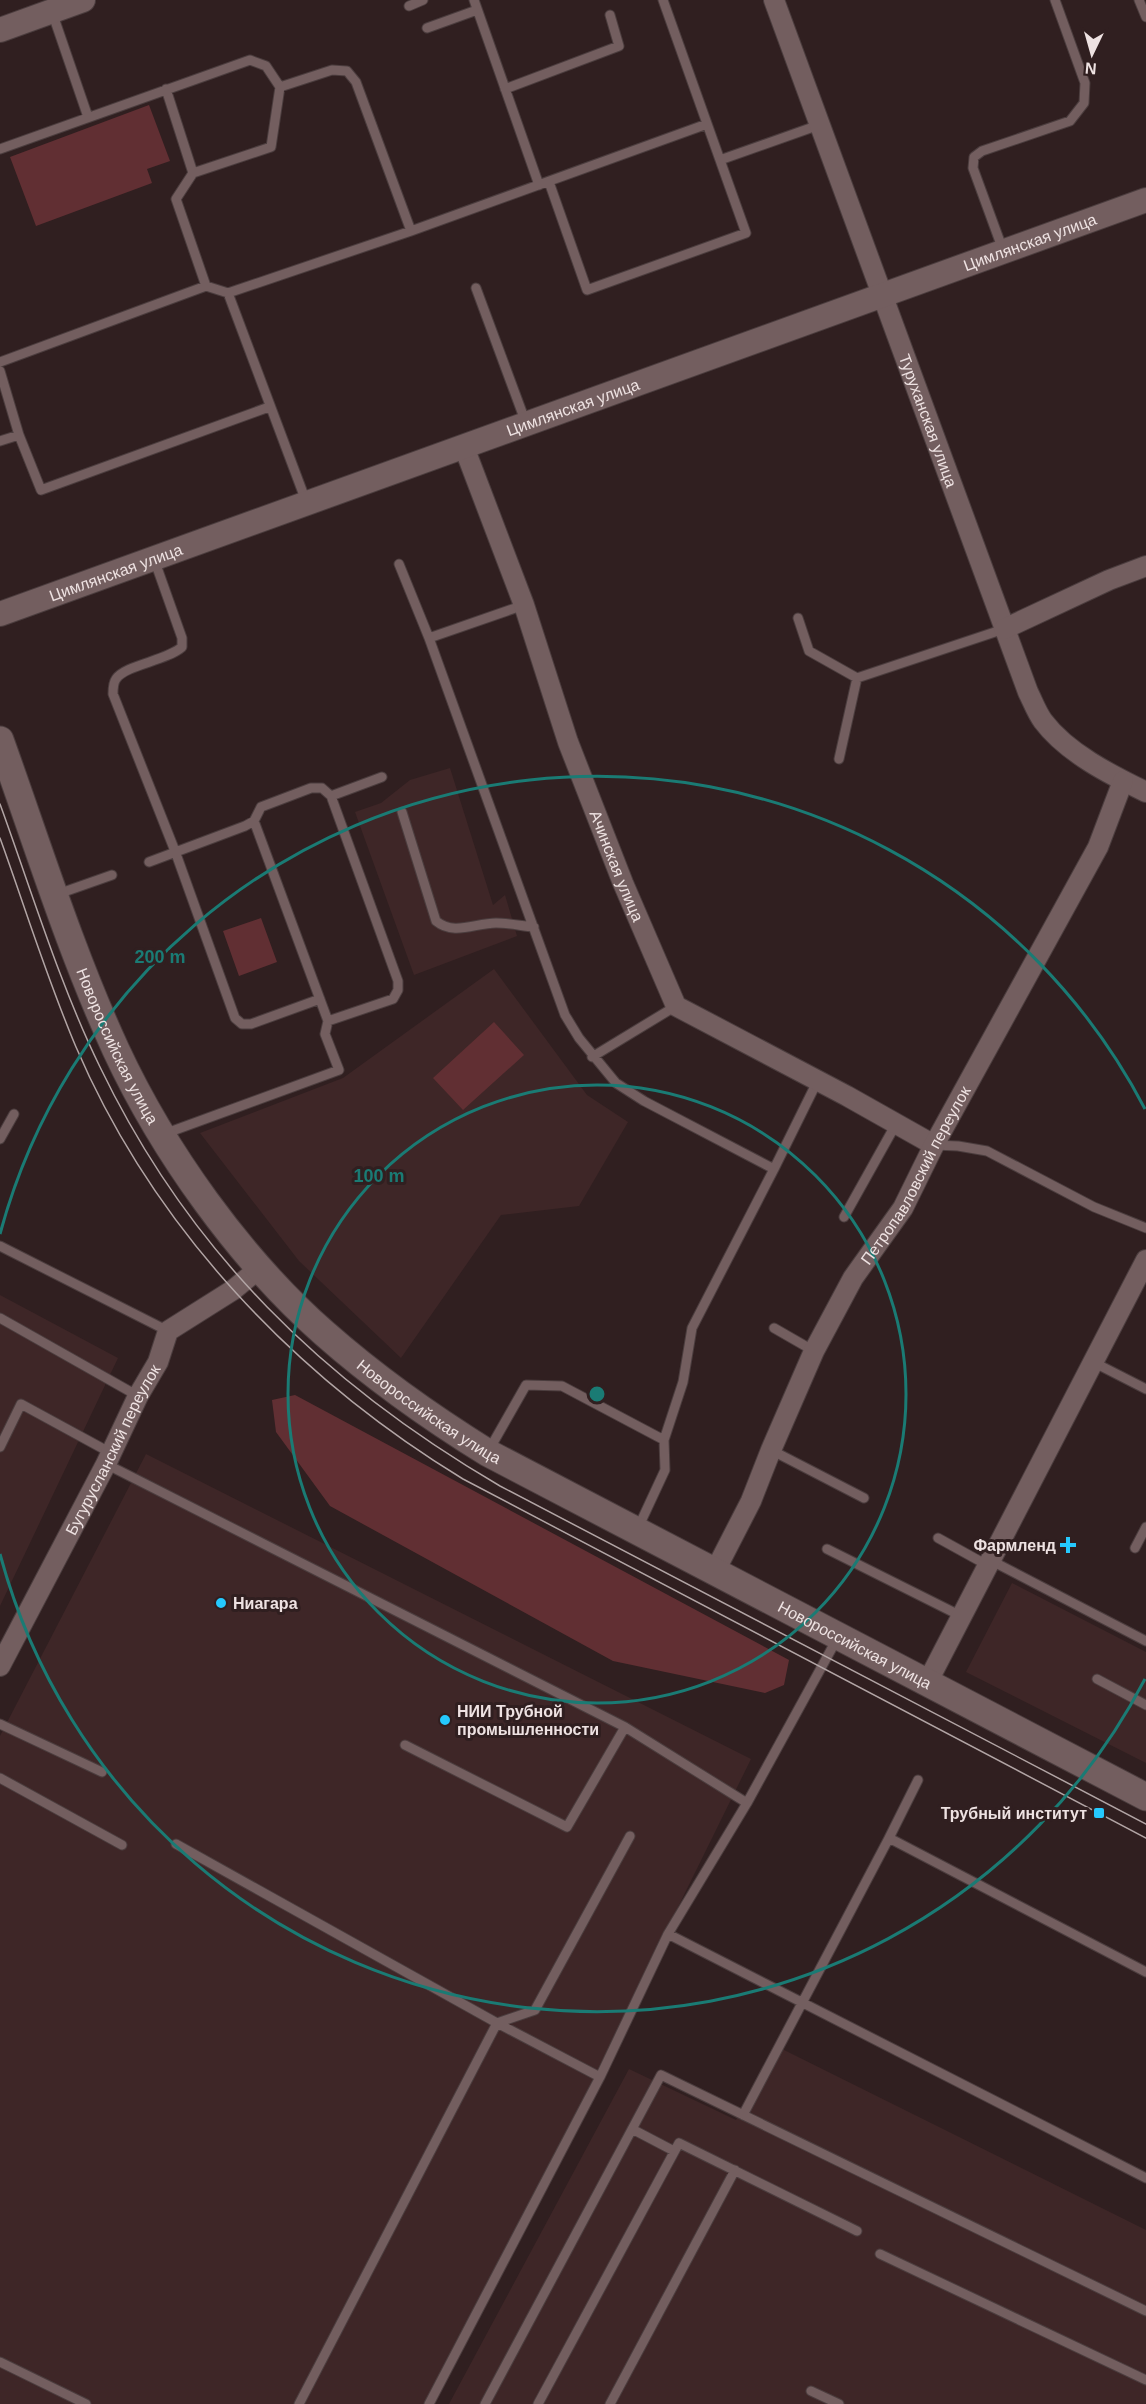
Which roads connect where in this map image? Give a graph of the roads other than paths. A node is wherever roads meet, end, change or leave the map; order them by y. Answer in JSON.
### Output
{"nodes":[{"id":1,"x":83,"y":0,"type":"edge"},
{"id":2,"x":423,"y":0,"type":"edge"},
{"id":3,"x":474,"y":0,"type":"edge"},
{"id":4,"x":663,"y":0,"type":"edge"},
{"id":5,"x":774,"y":0,"type":"edge"},
{"id":6,"x":1055,"y":0,"type":"edge"},
{"id":7,"x":1139,"y":0,"type":"edge"},
{"id":8,"x":409,"y":6,"type":"dead end"},
{"id":9,"x":477,"y":10,"type":"junction"},
{"id":10,"x":52,"y":11,"type":"junction"},
{"id":11,"x":609,"y":15,"type":"dead end"},
{"id":12,"x":1146,"y":17,"type":"edge"},
{"id":13,"x":427,"y":28,"type":"dead end"},
{"id":14,"x":0,"y":30,"type":"edge"},
{"id":15,"x":280,"y":87,"type":"junction"},
{"id":16,"x":166,"y":89,"type":"junction"},
{"id":17,"x":505,"y":89,"type":"junction"},
{"id":18,"x":88,"y":117,"type":"junction"},
{"id":19,"x":707,"y":124,"type":"junction"},
{"id":20,"x":819,"y":125,"type":"junction"},
{"id":21,"x":0,"y":149,"type":"edge"},
{"id":22,"x":720,"y":160,"type":"junction"},
{"id":23,"x":193,"y":172,"type":"junction"},
{"id":24,"x":544,"y":183,"type":"junction"},
{"id":25,"x":1146,"y":200,"type":"edge"},
{"id":26,"x":411,"y":231,"type":"junction"},
{"id":27,"x":1004,"y":252,"type":"junction"},
{"id":28,"x":206,"y":286,"type":"junction"},
{"id":29,"x":476,"y":288,"type":"dead end"},
{"id":30,"x":228,"y":293,"type":"junction"},
{"id":31,"x":882,"y":297,"type":"junction"},
{"id":32,"x":0,"y":362,"type":"edge"},
{"id":33,"x":0,"y":371,"type":"edge"},
{"id":34,"x":269,"y":407,"type":"junction"},
{"id":35,"x":526,"y":425,"type":"junction"},
{"id":36,"x":19,"y":435,"type":"junction"},
{"id":37,"x":0,"y":441,"type":"edge"},
{"id":38,"x":464,"y":447,"type":"junction"},
{"id":39,"x":306,"y":504,"type":"junction"},
{"id":40,"x":154,"y":559,"type":"junction"},
{"id":41,"x":399,"y":564,"type":"dead end"},
{"id":42,"x":1146,"y":566,"type":"edge"},
{"id":43,"x":524,"y":605,"type":"junction"},
{"id":44,"x":0,"y":614,"type":"edge"},
{"id":45,"x":798,"y":618,"type":"dead end"},
{"id":46,"x":1004,"y":629,"type":"junction"},
{"id":47,"x":429,"y":638,"type":"junction"},
{"id":48,"x":857,"y":678,"type":"junction"},
{"id":49,"x":0,"y":740,"type":"edge"},
{"id":50,"x":839,"y":759,"type":"dead end"},
{"id":51,"x":382,"y":777,"type":"dead end"},
{"id":52,"x":1123,"y":781,"type":"junction"},
{"id":53,"x":1146,"y":792,"type":"edge"},
{"id":54,"x":331,"y":796,"type":"junction"},
{"id":55,"x":402,"y":812,"type":"dead end"},
{"id":56,"x":254,"y":821,"type":"junction"},
{"id":57,"x":175,"y":852,"type":"junction"},
{"id":58,"x":148,"y":862,"type":"dead end"},
{"id":59,"x":112,"y":875,"type":"dead end"},
{"id":60,"x":56,"y":895,"type":"junction"},
{"id":61,"x":534,"y":927,"type":"junction"},
{"id":62,"x":320,"y":999,"type":"junction"},
{"id":63,"x":676,"y":1006,"type":"junction"},
{"id":64,"x":328,"y":1021,"type":"junction"},
{"id":65,"x":592,"y":1057,"type":"junction"},
{"id":66,"x":818,"y":1080,"type":"junction"},
{"id":67,"x":14,"y":1114,"type":"dead end"},
{"id":68,"x":896,"y":1124,"type":"junction"},
{"id":69,"x":162,"y":1135,"type":"junction"},
{"id":70,"x":0,"y":1139,"type":"edge"},
{"id":71,"x":934,"y":1145,"type":"junction"},
{"id":72,"x":774,"y":1169,"type":"junction"},
{"id":73,"x":844,"y":1217,"type":"dead end"},
{"id":74,"x":1146,"y":1228,"type":"edge"},
{"id":75,"x":0,"y":1246,"type":"edge"},
{"id":76,"x":1146,"y":1260,"type":"edge"},
{"id":77,"x":261,"y":1267,"type":"junction"},
{"id":78,"x":0,"y":1318,"type":"edge"},
{"id":79,"x":774,"y":1328,"type":"dead end"},
{"id":80,"x":168,"y":1331,"type":"junction"},
{"id":81,"x":814,"y":1352,"type":"junction"},
{"id":82,"x":1093,"y":1362,"type":"junction"},
{"id":83,"x":1146,"y":1389,"type":"edge"},
{"id":84,"x":138,"y":1396,"type":"junction"},
{"id":85,"x":664,"y":1440,"type":"junction"},
{"id":86,"x":0,"y":1447,"type":"edge"},
{"id":87,"x":771,"y":1450,"type":"junction"},
{"id":88,"x":488,"y":1453,"type":"junction"},
{"id":89,"x":109,"y":1459,"type":"junction"},
{"id":90,"x":864,"y":1498,"type":"dead end"},
{"id":91,"x":1146,"y":1527,"type":"edge"},
{"id":92,"x":636,"y":1532,"type":"junction"},
{"id":93,"x":938,"y":1538,"type":"dead end"},
{"id":94,"x":827,"y":1548,"type":"dead end"},
{"id":95,"x":1135,"y":1548,"type":"dead end"},
{"id":96,"x":989,"y":1562,"type":"junction"},
{"id":97,"x":714,"y":1573,"type":"junction"},
{"id":98,"x":961,"y":1616,"type":"junction"},
{"id":99,"x":838,"y":1637,"type":"junction"},
{"id":100,"x":1146,"y":1641,"type":"edge"},
{"id":101,"x":3,"y":1654,"type":"edge"},
{"id":102,"x":1097,"y":1679,"type":"dead end"},
{"id":103,"x":927,"y":1683,"type":"junction"},
{"id":104,"x":1146,"y":1705,"type":"edge"},
{"id":105,"x":0,"y":1724,"type":"edge"},
{"id":106,"x":625,"y":1727,"type":"junction"},
{"id":107,"x":405,"y":1745,"type":"dead end"},
{"id":108,"x":102,"y":1772,"type":"dead end"},
{"id":109,"x":0,"y":1778,"type":"edge"},
{"id":110,"x":918,"y":1780,"type":"dead end"},
{"id":111,"x":1146,"y":1797,"type":"edge"},
{"id":112,"x":747,"y":1803,"type":"junction"},
{"id":113,"x":630,"y":1836,"type":"dead end"},
{"id":114,"x":889,"y":1838,"type":"junction"},
{"id":115,"x":176,"y":1844,"type":"dead end"},
{"id":116,"x":122,"y":1845,"type":"dead end"},
{"id":117,"x":668,"y":1934,"type":"junction"},
{"id":118,"x":1146,"y":1972,"type":"edge"},
{"id":119,"x":803,"y":2004,"type":"junction"},
{"id":120,"x":497,"y":2023,"type":"junction"},
{"id":121,"x":600,"y":2077,"type":"junction"},
{"id":122,"x":743,"y":2115,"type":"junction"},
{"id":123,"x":632,"y":2129,"type":"junction"},
{"id":124,"x":674,"y":2151,"type":"junction"},
{"id":125,"x":735,"y":2170,"type":"junction"},
{"id":126,"x":1146,"y":2178,"type":"edge"},
{"id":127,"x":857,"y":2231,"type":"dead end"},
{"id":128,"x":880,"y":2254,"type":"dead end"},
{"id":129,"x":1146,"y":2310,"type":"edge"},
{"id":130,"x":0,"y":2362,"type":"edge"},
{"id":131,"x":1146,"y":2380,"type":"edge"},
{"id":132,"x":811,"y":2391,"type":"dead end"},
{"id":133,"x":86,"y":2404,"type":"edge"},
{"id":134,"x":300,"y":2404,"type":"edge"},
{"id":135,"x":429,"y":2404,"type":"edge"},
{"id":136,"x":485,"y":2404,"type":"edge"},
{"id":137,"x":538,"y":2404,"type":"edge"},
{"id":138,"x":610,"y":2404,"type":"edge"},
{"id":139,"x":839,"y":2404,"type":"edge"}],
"edges":[{"from":1,"to":10,"type":"street"},
{"from":2,"to":8,"type":"lane"},
{"from":3,"to":9,"type":"lane"},
{"from":4,"to":19,"type":"lane"},
{"from":5,"to":20,"type":"street","name":"Туруханская улица"},
{"from":6,"to":27,"type":"lane"},
{"from":7,"to":12,"type":"lane"},
{"from":9,"to":13,"type":"lane"},
{"from":9,"to":17,"type":"lane"},
{"from":10,"to":14,"type":"street"},
{"from":10,"to":18,"type":"lane"},
{"from":11,"to":17,"type":"lane"},
{"from":15,"to":16,"type":"lane"},
{"from":15,"to":23,"type":"lane"},
{"from":15,"to":26,"type":"lane"},
{"from":16,"to":18,"type":"lane"},
{"from":16,"to":23,"type":"lane"},
{"from":17,"to":24,"type":"lane"},
{"from":18,"to":21,"type":"lane"},
{"from":19,"to":22,"type":"lane"},
{"from":19,"to":24,"type":"lane"},
{"from":20,"to":22,"type":"lane"},
{"from":20,"to":31,"type":"street","name":"Туруханская улица"},
{"from":22,"to":24,"type":"lane"},
{"from":23,"to":28,"type":"lane"},
{"from":24,"to":26,"type":"lane"},
{"from":25,"to":27,"type":"street","name":"Цимлянская улица"},
{"from":26,"to":30,"type":"lane"},
{"from":27,"to":31,"type":"street","name":"Цимлянская улица"},
{"from":28,"to":30,"type":"lane"},
{"from":28,"to":32,"type":"lane"},
{"from":29,"to":35,"type":"lane"},
{"from":30,"to":34,"type":"lane"},
{"from":31,"to":35,"type":"street","name":"Цимлянская улица"},
{"from":31,"to":46,"type":"street","name":"Туруханская улица"},
{"from":33,"to":36,"type":"lane"},
{"from":34,"to":36,"type":"lane"},
{"from":34,"to":39,"type":"lane"},
{"from":35,"to":38,"type":"street","name":"Цимлянская улица"},
{"from":36,"to":37,"type":"lane"},
{"from":38,"to":39,"type":"street","name":"Цимлянская улица"},
{"from":38,"to":43,"type":"street","name":"Ачинская улица"},
{"from":39,"to":40,"type":"street","name":"Цимлянская улица"},
{"from":40,"to":44,"type":"street","name":"Цимлянская улица"},
{"from":40,"to":57,"type":"lane"},
{"from":41,"to":47,"type":"lane"},
{"from":42,"to":46,"type":"street"},
{"from":43,"to":47,"type":"lane"},
{"from":43,"to":63,"type":"street","name":"Ачинская улица"},
{"from":45,"to":48,"type":"lane"},
{"from":46,"to":48,"type":"lane"},
{"from":46,"to":52,"type":"street","name":"Туруханская улица"},
{"from":47,"to":61,"type":"lane"},
{"from":48,"to":50,"type":"lane"},
{"from":49,"to":60,"type":"main road","name":"Новороссийская улица"},
{"from":51,"to":54,"type":"lane"},
{"from":52,"to":53,"type":"street","name":"Туруханская улица"},
{"from":52,"to":71,"type":"street","name":"Петропавловский переулок"},
{"from":54,"to":56,"type":"lane"},
{"from":54,"to":64,"type":"lane"},
{"from":55,"to":61,"type":"lane"},
{"from":56,"to":57,"type":"lane"},
{"from":56,"to":62,"type":"lane"},
{"from":57,"to":58,"type":"lane"},
{"from":57,"to":62,"type":"lane"},
{"from":59,"to":60,"type":"lane"},
{"from":60,"to":69,"type":"main road","name":"Новороссийская улица"},
{"from":61,"to":65,"type":"lane"},
{"from":62,"to":64,"type":"lane"},
{"from":63,"to":65,"type":"lane"},
{"from":63,"to":66,"type":"street"},
{"from":64,"to":69,"type":"lane"},
{"from":65,"to":72,"type":"lane"},
{"from":66,"to":68,"type":"street"},
{"from":66,"to":72,"type":"lane"},
{"from":67,"to":70,"type":"lane"},
{"from":68,"to":71,"type":"street"},
{"from":68,"to":73,"type":"lane"},
{"from":69,"to":77,"type":"main road","name":"Новороссийская улица"},
{"from":71,"to":74,"type":"lane"},
{"from":71,"to":81,"type":"street","name":"Петропавловский переулок"},
{"from":72,"to":85,"type":"lane"},
{"from":75,"to":80,"type":"lane"},
{"from":76,"to":82,"type":"street"},
{"from":77,"to":80,"type":"street"},
{"from":77,"to":88,"type":"main road","name":"Новороссийская улица"},
{"from":78,"to":84,"type":"lane"},
{"from":79,"to":81,"type":"lane"},
{"from":80,"to":84,"type":"street","name":"Бугурусланский переулок"},
{"from":81,"to":87,"type":"street","name":"Петропавловский переулок"},
{"from":82,"to":83,"type":"lane"},
{"from":82,"to":96,"type":"street"},
{"from":84,"to":89,"type":"street","name":"Бугурусланский переулок"},
{"from":85,"to":88,"type":"lane"},
{"from":85,"to":92,"type":"lane"},
{"from":86,"to":89,"type":"lane"},
{"from":87,"to":90,"type":"lane"},
{"from":87,"to":97,"type":"street","name":"Петропавловский переулок"},
{"from":88,"to":92,"type":"main road","name":"Новороссийская улица"},
{"from":89,"to":101,"type":"street","name":"Бугурусланский переулок"},
{"from":89,"to":106,"type":"lane"},
{"from":91,"to":95,"type":"lane"},
{"from":92,"to":97,"type":"main road","name":"Новороссийская улица"},
{"from":93,"to":96,"type":"lane"},
{"from":94,"to":98,"type":"lane"},
{"from":96,"to":98,"type":"street"},
{"from":96,"to":100,"type":"lane"},
{"from":97,"to":99,"type":"main road","name":"Новороссийская улица"},
{"from":98,"to":103,"type":"street"},
{"from":99,"to":103,"type":"main road","name":"Новороссийская улица"},
{"from":99,"to":112,"type":"lane"},
{"from":102,"to":104,"type":"lane"},
{"from":103,"to":111,"type":"main road","name":"Новороссийская улица"},
{"from":105,"to":108,"type":"lane"},
{"from":106,"to":107,"type":"lane"},
{"from":106,"to":112,"type":"lane"},
{"from":109,"to":116,"type":"lane"},
{"from":110,"to":114,"type":"lane"},
{"from":112,"to":117,"type":"lane"},
{"from":113,"to":120,"type":"lane"},
{"from":114,"to":118,"type":"lane"},
{"from":114,"to":119,"type":"lane"},
{"from":115,"to":120,"type":"lane"},
{"from":117,"to":119,"type":"lane"},
{"from":117,"to":121,"type":"lane"},
{"from":119,"to":122,"type":"lane"},
{"from":119,"to":126,"type":"lane"},
{"from":120,"to":121,"type":"lane"},
{"from":120,"to":134,"type":"lane"},
{"from":121,"to":135,"type":"lane"},
{"from":122,"to":123,"type":"lane"},
{"from":122,"to":129,"type":"lane"},
{"from":123,"to":124,"type":"lane"},
{"from":123,"to":136,"type":"lane"},
{"from":124,"to":125,"type":"lane"},
{"from":124,"to":137,"type":"lane"},
{"from":125,"to":127,"type":"lane"},
{"from":125,"to":138,"type":"lane"},
{"from":128,"to":131,"type":"lane"},
{"from":130,"to":133,"type":"lane"},
{"from":132,"to":139,"type":"lane"}]}
